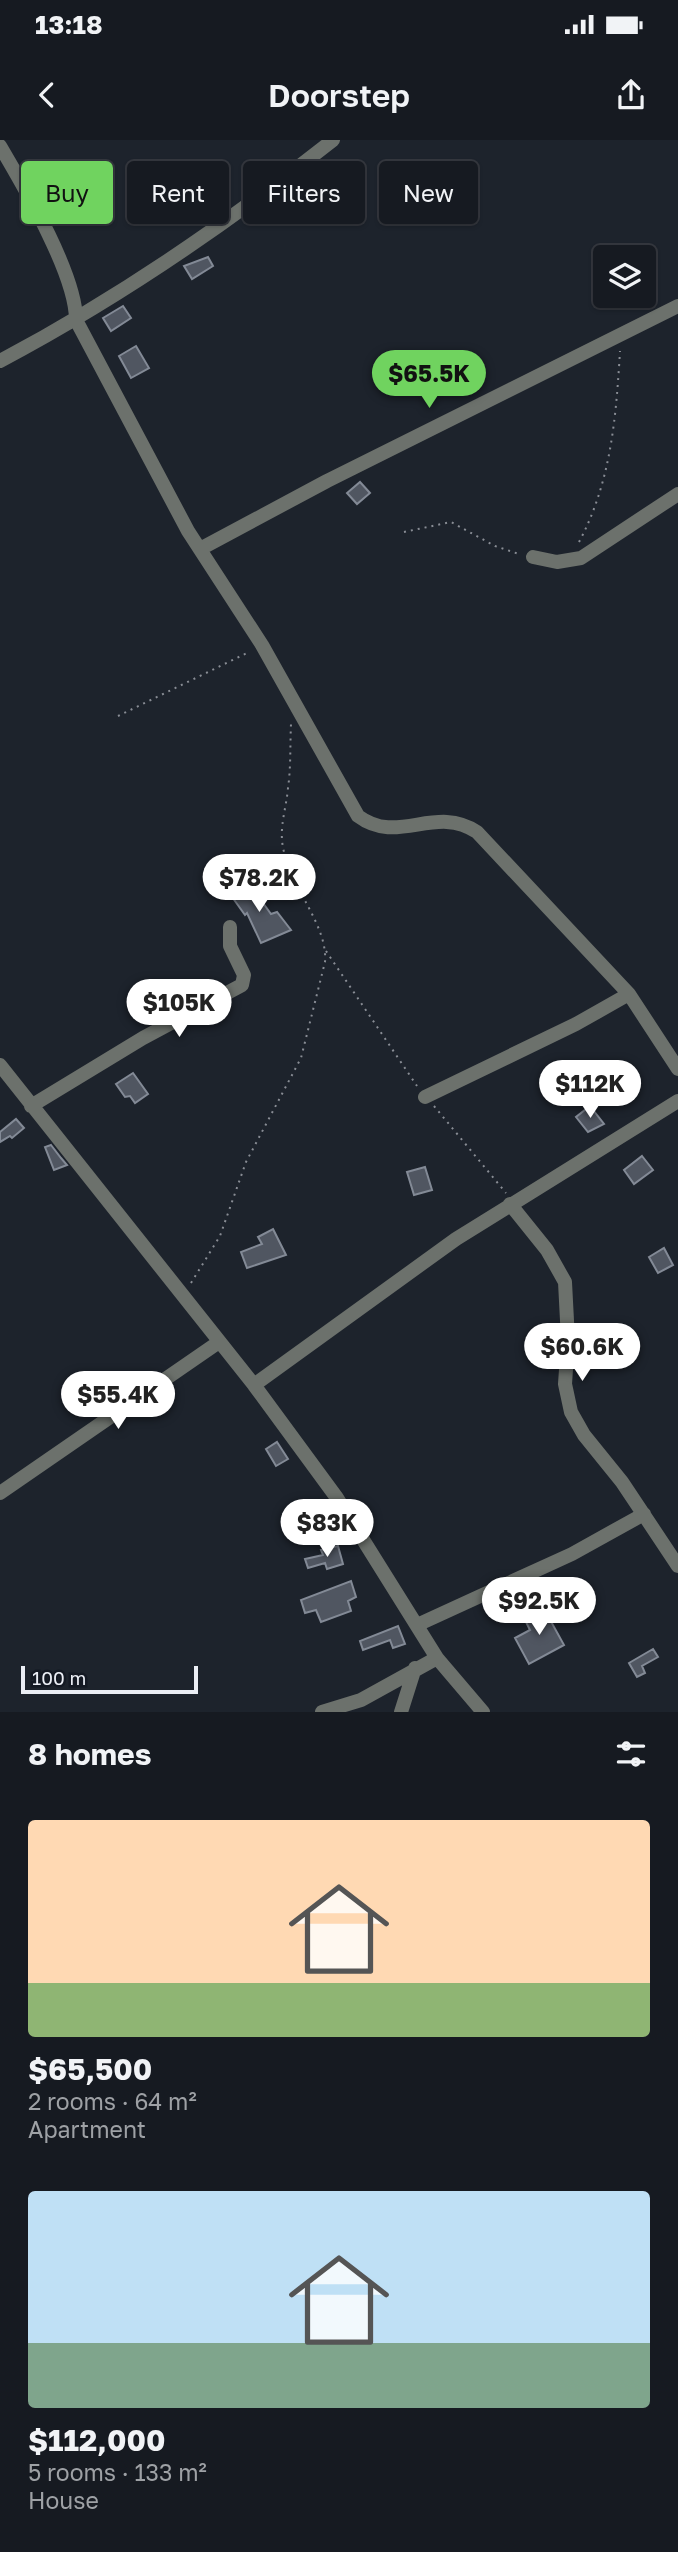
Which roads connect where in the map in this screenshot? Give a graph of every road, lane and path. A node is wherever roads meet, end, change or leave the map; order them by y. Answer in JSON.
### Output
{"nodes":[{"id":1,"x":332,"y":140,"type":"edge"},
{"id":2,"x":0,"y":146,"type":"edge"},
{"id":3,"x":678,"y":306,"type":"edge"},
{"id":4,"x":76,"y":320,"type":"junction"},
{"id":5,"x":620,"y":336,"type":"junction"},
{"id":6,"x":0,"y":360,"type":"edge"},
{"id":7,"x":678,"y":494,"type":"edge"},
{"id":8,"x":404,"y":532,"type":"dead end"},
{"id":9,"x":200,"y":549,"type":"junction"},
{"id":10,"x":533,"y":557,"type":"joint"},
{"id":11,"x":569,"y":561,"type":"junction"},
{"id":12,"x":262,"y":645,"type":"junction"},
{"id":13,"x":293,"y":699,"type":"junction"},
{"id":14,"x":118,"y":716,"type":"dead end"},
{"id":15,"x":230,"y":927,"type":"dead end"},
{"id":16,"x":326,"y":950,"type":"junction"},
{"id":17,"x":629,"y":994,"type":"junction"},
{"id":18,"x":0,"y":1065,"type":"edge"},
{"id":19,"x":678,"y":1069,"type":"edge"},
{"id":20,"x":425,"y":1097,"type":"junction"},
{"id":21,"x":678,"y":1101,"type":"edge"},
{"id":22,"x":31,"y":1106,"type":"junction"},
{"id":23,"x":512,"y":1203,"type":"junction"},
{"id":24,"x":183,"y":1296,"type":"junction"},
{"id":25,"x":219,"y":1342,"type":"junction"},
{"id":26,"x":254,"y":1385,"type":"junction"},
{"id":27,"x":0,"y":1493,"type":"edge"},
{"id":28,"x":644,"y":1514,"type":"junction"},
{"id":29,"x":678,"y":1566,"type":"edge"},
{"id":30,"x":417,"y":1625,"type":"junction"},
{"id":31,"x":437,"y":1658,"type":"junction"},
{"id":32,"x":415,"y":1668,"type":"junction"},
{"id":33,"x":322,"y":1712,"type":"edge"},
{"id":34,"x":401,"y":1712,"type":"edge"},
{"id":35,"x":483,"y":1712,"type":"edge"}],
"edges":[{"from":1,"to":4,"type":"street"},
{"from":2,"to":4,"type":"street"},
{"from":3,"to":5,"type":"street"},
{"from":4,"to":6,"type":"street"},
{"from":4,"to":9,"type":"street"},
{"from":5,"to":9,"type":"street"},
{"from":5,"to":11,"type":"path"},
{"from":7,"to":11,"type":"street"},
{"from":8,"to":10,"type":"path"},
{"from":9,"to":12,"type":"street"},
{"from":10,"to":11,"type":"street"},
{"from":12,"to":13,"type":"street"},
{"from":12,"to":14,"type":"path"},
{"from":13,"to":16,"type":"path"},
{"from":13,"to":17,"type":"street"},
{"from":15,"to":22,"type":"street"},
{"from":16,"to":20,"type":"path"},
{"from":16,"to":24,"type":"path"},
{"from":17,"to":19,"type":"street"},
{"from":17,"to":20,"type":"street"},
{"from":18,"to":22,"type":"street"},
{"from":20,"to":23,"type":"path"},
{"from":21,"to":23,"type":"street"},
{"from":22,"to":24,"type":"street"},
{"from":23,"to":26,"type":"street"},
{"from":23,"to":28,"type":"street"},
{"from":24,"to":25,"type":"street"},
{"from":25,"to":26,"type":"street"},
{"from":25,"to":27,"type":"street"},
{"from":26,"to":30,"type":"street"},
{"from":28,"to":29,"type":"street"},
{"from":28,"to":30,"type":"street"},
{"from":30,"to":31,"type":"street"},
{"from":31,"to":32,"type":"street"},
{"from":31,"to":35,"type":"street"},
{"from":32,"to":33,"type":"street"},
{"from":32,"to":34,"type":"street"}]}
